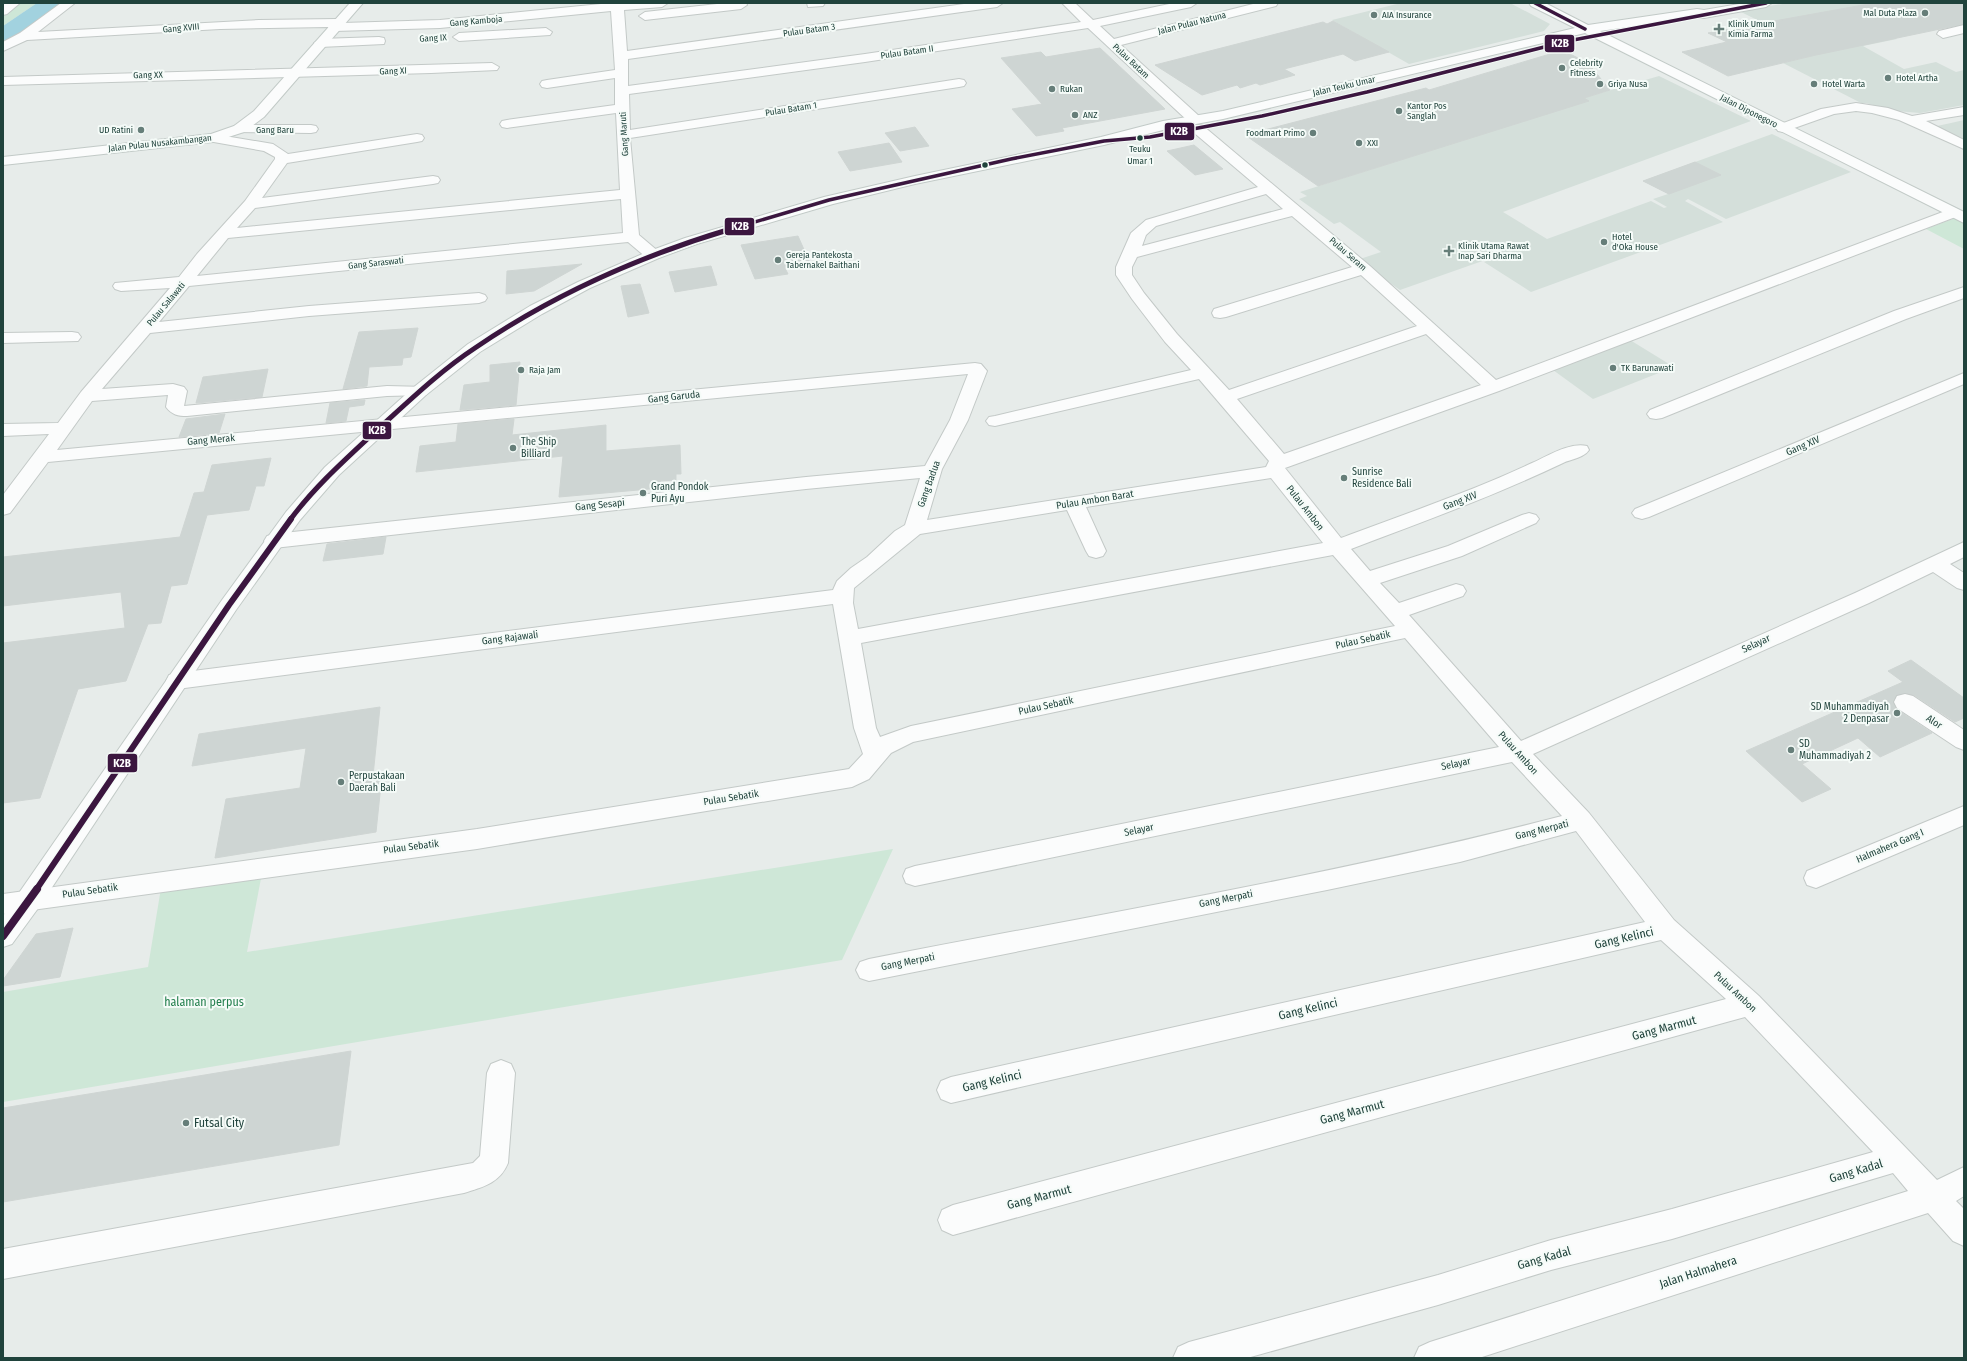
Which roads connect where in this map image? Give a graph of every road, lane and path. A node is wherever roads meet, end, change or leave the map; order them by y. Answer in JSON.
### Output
{"nodes":[{"id":1,"x":14,"y":3,"type":"edge"},
{"id":2,"x":69,"y":3,"type":"edge"},
{"id":3,"x":357,"y":3,"type":"edge"},
{"id":4,"x":662,"y":3,"type":"edge"},
{"id":5,"x":997,"y":3,"type":"edge"},
{"id":6,"x":1068,"y":3,"type":"edge"},
{"id":7,"x":1191,"y":3,"type":"edge"},
{"id":8,"x":1272,"y":3,"type":"edge"},
{"id":9,"x":1535,"y":3,"type":"edge"},
{"id":10,"x":1766,"y":3,"type":"edge"},
{"id":11,"x":741,"y":5,"type":"dead end"},
{"id":12,"x":617,"y":10,"type":"edge"},
{"id":13,"x":3,"y":11,"type":"edge"},
{"id":14,"x":1091,"y":24,"type":"junction"},
{"id":15,"x":336,"y":25,"type":"junction"},
{"id":16,"x":1964,"y":30,"type":"edge"},
{"id":17,"x":546,"y":32,"type":"dead end"},
{"id":18,"x":1590,"y":32,"type":"junction"},
{"id":19,"x":1943,"y":34,"type":"dead end"},
{"id":20,"x":24,"y":36,"type":"junction"},
{"id":21,"x":446,"y":37,"type":"dead end"},
{"id":22,"x":392,"y":40,"type":"dead end"},
{"id":23,"x":320,"y":43,"type":"junction"},
{"id":24,"x":1112,"y":43,"type":"junction"},
{"id":25,"x":3,"y":47,"type":"edge"},
{"id":26,"x":621,"y":56,"type":"junction"},
{"id":27,"x":492,"y":67,"type":"dead end"},
{"id":28,"x":621,"y":73,"type":"junction"},
{"id":29,"x":293,"y":74,"type":"junction"},
{"id":30,"x":3,"y":81,"type":"edge"},
{"id":31,"x":959,"y":83,"type":"dead end"},
{"id":32,"x":547,"y":84,"type":"dead end"},
{"id":33,"x":622,"y":91,"type":"junction"},
{"id":34,"x":622,"y":108,"type":"junction"},
{"id":35,"x":1964,"y":111,"type":"edge"},
{"id":36,"x":1910,"y":120,"type":"junction"},
{"id":37,"x":507,"y":124,"type":"dead end"},
{"id":38,"x":1195,"y":124,"type":"junction"},
{"id":39,"x":1783,"y":128,"type":"junction"},
{"id":40,"x":239,"y":129,"type":"junction"},
{"id":41,"x":311,"y":130,"type":"dead end"},
{"id":42,"x":623,"y":135,"type":"junction"},
{"id":43,"x":213,"y":138,"type":"junction"},
{"id":44,"x":417,"y":138,"type":"dead end"},
{"id":45,"x":1964,"y":145,"type":"edge"},
{"id":46,"x":282,"y":159,"type":"junction"},
{"id":47,"x":3,"y":161,"type":"edge"},
{"id":48,"x":433,"y":180,"type":"dead end"},
{"id":49,"x":1269,"y":188,"type":"junction"},
{"id":50,"x":628,"y":194,"type":"junction"},
{"id":51,"x":250,"y":204,"type":"junction"},
{"id":52,"x":1296,"y":210,"type":"junction"},
{"id":53,"x":1958,"y":216,"type":"edge"},
{"id":54,"x":223,"y":234,"type":"junction"},
{"id":55,"x":631,"y":237,"type":"junction"},
{"id":56,"x":1131,"y":254,"type":"junction"},
{"id":57,"x":653,"y":255,"type":"junction"},
{"id":58,"x":1364,"y":269,"type":"junction"},
{"id":59,"x":184,"y":282,"type":"junction"},
{"id":60,"x":121,"y":286,"type":"dead end"},
{"id":61,"x":1964,"y":292,"type":"edge"},
{"id":62,"x":479,"y":298,"type":"dead end"},
{"id":63,"x":1220,"y":313,"type":"dead end"},
{"id":64,"x":146,"y":328,"type":"junction"},
{"id":65,"x":1428,"y":328,"type":"junction"},
{"id":66,"x":72,"y":337,"type":"dead end"},
{"id":67,"x":3,"y":338,"type":"edge"},
{"id":68,"x":967,"y":368,"type":"joint"},
{"id":69,"x":1202,"y":373,"type":"junction"},
{"id":70,"x":1964,"y":378,"type":"edge"},
{"id":71,"x":1493,"y":387,"type":"junction"},
{"id":72,"x":420,"y":391,"type":"junction"},
{"id":73,"x":87,"y":396,"type":"junction"},
{"id":74,"x":1226,"y":397,"type":"junction"},
{"id":75,"x":1656,"y":414,"type":"dead end"},
{"id":76,"x":995,"y":421,"type":"dead end"},
{"id":77,"x":381,"y":425,"type":"junction"},
{"id":78,"x":63,"y":428,"type":"junction"},
{"id":79,"x":3,"y":430,"type":"edge"},
{"id":80,"x":1580,"y":450,"type":"dead end"},
{"id":81,"x":41,"y":457,"type":"junction"},
{"id":82,"x":1278,"y":467,"type":"junction"},
{"id":83,"x":926,"y":472,"type":"dead end"},
{"id":84,"x":3,"y":483,"type":"edge"},
{"id":85,"x":23,"y":483,"type":"junction"},
{"id":86,"x":1074,"y":503,"type":"junction"},
{"id":87,"x":3,"y":509,"type":"edge"},
{"id":88,"x":1642,"y":513,"type":"dead end"},
{"id":89,"x":1529,"y":519,"type":"dead end"},
{"id":90,"x":914,"y":528,"type":"junction"},
{"id":91,"x":274,"y":541,"type":"junction"},
{"id":92,"x":1338,"y":547,"type":"junction"},
{"id":93,"x":1964,"y":549,"type":"edge"},
{"id":94,"x":1096,"y":551,"type":"dead end"},
{"id":95,"x":1935,"y":564,"type":"junction"},
{"id":96,"x":1366,"y":580,"type":"junction"},
{"id":97,"x":1964,"y":583,"type":"edge"},
{"id":98,"x":1456,"y":592,"type":"dead end"},
{"id":99,"x":843,"y":596,"type":"junction"},
{"id":100,"x":1395,"y":612,"type":"junction"},
{"id":101,"x":1410,"y":630,"type":"junction"},
{"id":102,"x":849,"y":638,"type":"junction"},
{"id":103,"x":177,"y":681,"type":"junction"},
{"id":104,"x":1905,"y":702,"type":"dead end"},
{"id":105,"x":1964,"y":741,"type":"edge"},
{"id":106,"x":1517,"y":752,"type":"junction"},
{"id":107,"x":875,"y":755,"type":"junction"},
{"id":108,"x":1964,"y":815,"type":"edge"},
{"id":109,"x":1581,"y":820,"type":"junction"},
{"id":110,"x":915,"y":876,"type":"dead end"},
{"id":111,"x":1816,"y":878,"type":"dead end"},
{"id":112,"x":30,"y":900,"type":"junction"},
{"id":113,"x":3,"y":904,"type":"edge"},
{"id":114,"x":1665,"y":928,"type":"junction"},
{"id":115,"x":3,"y":936,"type":"edge"},
{"id":116,"x":869,"y":970,"type":"dead end"},
{"id":117,"x":1750,"y":1004,"type":"junction"},
{"id":118,"x":500,"y":1073,"type":"dead end"},
{"id":119,"x":951,"y":1090,"type":"dead end"},
{"id":120,"x":1898,"y":1158,"type":"junction"},
{"id":121,"x":1964,"y":1181,"type":"edge"},
{"id":122,"x":1934,"y":1197,"type":"junction"},
{"id":123,"x":953,"y":1220,"type":"dead end"},
{"id":124,"x":1964,"y":1231,"type":"edge"},
{"id":125,"x":3,"y":1264,"type":"edge"},
{"id":126,"x":1189,"y":1358,"type":"edge"},
{"id":127,"x":1430,"y":1358,"type":"edge"}],
"edges":[{"from":1,"to":13,"type":"street"},
{"from":2,"to":20,"type":"street"},
{"from":3,"to":15,"type":"street","name":"Jalan Pulau Nusakambangan"},
{"from":4,"to":12,"type":"street"},
{"from":5,"to":26,"type":"street","name":"Pulau Batam 3"},
{"from":6,"to":14,"type":"street","name":"Pulau Batam"},
{"from":7,"to":14,"type":"street","name":"Pulau Batam II"},
{"from":8,"to":24,"type":"street","name":"Jalan Pulau Natuna"},
{"from":9,"to":18,"type":"street","name":"Jalan Diponegoro"},
{"from":10,"to":18,"type":"street","name":"Jalan Teuku Umar"},
{"from":11,"to":12,"type":"street"},
{"from":12,"to":15,"type":"street","name":"Gang Kamboja"},
{"from":12,"to":26,"type":"street","name":"Gang Maruti"},
{"from":14,"to":24,"type":"street","name":"Pulau Batam"},
{"from":14,"to":33,"type":"street","name":"Pulau Batam II"},
{"from":15,"to":20,"type":"street","name":"Gang XVIII"},
{"from":15,"to":23,"type":"street","name":"Jalan Pulau Nusakambangan"},
{"from":16,"to":19,"type":"street"},
{"from":17,"to":21,"type":"street","name":"Gang IX"},
{"from":18,"to":38,"type":"street","name":"Jalan Teuku Umar"},
{"from":18,"to":39,"type":"street","name":"Jalan Diponegoro"},
{"from":20,"to":25,"type":"street"},
{"from":22,"to":23,"type":"street"},
{"from":23,"to":29,"type":"street","name":"Jalan Pulau Nusakambangan"},
{"from":24,"to":38,"type":"street","name":"Pulau Batam"},
{"from":26,"to":28,"type":"street","name":"Gang Maruti"},
{"from":27,"to":29,"type":"street","name":"Gang XI"},
{"from":28,"to":32,"type":"street"},
{"from":28,"to":33,"type":"street","name":"Gang Maruti"},
{"from":29,"to":30,"type":"street","name":"Gang XX"},
{"from":29,"to":40,"type":"street","name":"Jalan Pulau Nusakambangan"},
{"from":31,"to":42,"type":"street","name":"Pulau Batam 1"},
{"from":33,"to":34,"type":"street","name":"Gang Maruti"},
{"from":34,"to":37,"type":"street"},
{"from":34,"to":42,"type":"street","name":"Gang Maruti"},
{"from":35,"to":36,"type":"street"},
{"from":36,"to":39,"type":"street"},
{"from":36,"to":45,"type":"street"},
{"from":38,"to":49,"type":"street","name":"Pulau Seram"},
{"from":38,"to":57,"type":"street","name":"Jalan Teuku Umar"},
{"from":39,"to":53,"type":"street","name":"Jalan Diponegoro"},
{"from":40,"to":41,"type":"street","name":"Gang Baru"},
{"from":40,"to":43,"type":"street","name":"Jalan Pulau Nusakambangan"},
{"from":42,"to":50,"type":"street","name":"Gang Maruti"},
{"from":43,"to":46,"type":"street"},
{"from":43,"to":47,"type":"street","name":"Jalan Pulau Nusakambangan"},
{"from":44,"to":46,"type":"street"},
{"from":46,"to":51,"type":"street","name":"Pulau Salawati"},
{"from":48,"to":51,"type":"street"},
{"from":49,"to":52,"type":"street","name":"Pulau Seram"},
{"from":49,"to":56,"type":"street"},
{"from":50,"to":54,"type":"street"},
{"from":50,"to":55,"type":"street","name":"Gang Maruti"},
{"from":51,"to":54,"type":"street","name":"Pulau Salawati"},
{"from":52,"to":56,"type":"street"},
{"from":52,"to":58,"type":"street","name":"Pulau Seram"},
{"from":53,"to":71,"type":"street"},
{"from":54,"to":59,"type":"street","name":"Pulau Salawati"},
{"from":55,"to":57,"type":"street"},
{"from":55,"to":59,"type":"street","name":"Gang Saraswati"},
{"from":56,"to":69,"type":"street","name":"Pulau Ambon"},
{"from":57,"to":72,"type":"street","name":"Jalan Teuku Umar"},
{"from":58,"to":63,"type":"street"},
{"from":58,"to":65,"type":"street","name":"Pulau Seram"},
{"from":59,"to":60,"type":"street","name":"Gang Saraswati"},
{"from":59,"to":64,"type":"street","name":"Pulau Salawati"},
{"from":61,"to":75,"type":"street"},
{"from":62,"to":64,"type":"street"},
{"from":64,"to":73,"type":"street","name":"Pulau Salawati"},
{"from":65,"to":71,"type":"street","name":"Pulau Seram"},
{"from":65,"to":74,"type":"street"},
{"from":66,"to":67,"type":"street"},
{"from":68,"to":77,"type":"street","name":"Gang Garuda"},
{"from":68,"to":90,"type":"street","name":"Gang Badua"},
{"from":69,"to":74,"type":"street","name":"Pulau Ambon"},
{"from":69,"to":76,"type":"street"},
{"from":70,"to":88,"type":"street","name":"Gang XIV"},
{"from":71,"to":82,"type":"street"},
{"from":72,"to":73,"type":"street"},
{"from":72,"to":77,"type":"street","name":"Jalan Teuku Umar"},
{"from":73,"to":78,"type":"street","name":"Pulau Salawati"},
{"from":74,"to":82,"type":"street","name":"Pulau Ambon"},
{"from":77,"to":81,"type":"street","name":"Gang Merak"},
{"from":77,"to":91,"type":"street","name":"Jalan Teuku Umar"},
{"from":78,"to":79,"type":"street"},
{"from":78,"to":81,"type":"street","name":"Pulau Salawati"},
{"from":80,"to":92,"type":"street","name":"Gang XIV"},
{"from":81,"to":85,"type":"street","name":"Pulau Salawati"},
{"from":82,"to":86,"type":"street","name":"Pulau Ambon Barat"},
{"from":82,"to":92,"type":"street","name":"Pulau Ambon"},
{"from":83,"to":91,"type":"street","name":"Gang Sesapi"},
{"from":84,"to":85,"type":"street"},
{"from":85,"to":87,"type":"street","name":"Pulau Salawati"},
{"from":86,"to":90,"type":"street","name":"Pulau Ambon Barat"},
{"from":86,"to":94,"type":"street"},
{"from":89,"to":96,"type":"street"},
{"from":90,"to":99,"type":"street"},
{"from":91,"to":103,"type":"street","name":"Jalan Teuku Umar"},
{"from":92,"to":96,"type":"street","name":"Pulau Ambon"},
{"from":92,"to":102,"type":"street","name":"Gang XIV"},
{"from":93,"to":95,"type":"street","name":"Selayar"},
{"from":95,"to":97,"type":"street"},
{"from":95,"to":106,"type":"street","name":"Selayar"},
{"from":96,"to":100,"type":"street","name":"Pulau Ambon"},
{"from":98,"to":100,"type":"street"},
{"from":99,"to":102,"type":"street"},
{"from":99,"to":103,"type":"street","name":"Gang Rajawali"},
{"from":100,"to":101,"type":"street","name":"Pulau Ambon"},
{"from":101,"to":106,"type":"street","name":"Pulau Ambon"},
{"from":101,"to":107,"type":"street","name":"Pulau Sebatik"},
{"from":102,"to":107,"type":"street"},
{"from":103,"to":112,"type":"street","name":"Jalan Teuku Umar"},
{"from":104,"to":105,"type":"street","name":"Alor"},
{"from":106,"to":109,"type":"street","name":"Pulau Ambon"},
{"from":106,"to":110,"type":"street","name":"Selayar"},
{"from":107,"to":112,"type":"street","name":"Pulau Sebatik"},
{"from":108,"to":111,"type":"street","name":"Halmahera Gang I"},
{"from":109,"to":114,"type":"street","name":"Pulau Ambon"},
{"from":109,"to":116,"type":"street","name":"Gang Merpati"},
{"from":112,"to":113,"type":"street","name":"Pulau Sebatik"},
{"from":112,"to":115,"type":"street","name":"Jalan Teuku Umar"},
{"from":114,"to":117,"type":"street","name":"Pulau Ambon"},
{"from":114,"to":119,"type":"street","name":"Gang Kelinci"},
{"from":117,"to":120,"type":"street","name":"Pulau Ambon"},
{"from":117,"to":123,"type":"street","name":"Gang Marmut"},
{"from":118,"to":125,"type":"street"},
{"from":120,"to":122,"type":"street","name":"Pulau Ambon"},
{"from":120,"to":126,"type":"street","name":"Gang Kadal"},
{"from":121,"to":122,"type":"street","name":"Jalan Halmahera"},
{"from":122,"to":124,"type":"street","name":"Pulau Ambon"},
{"from":122,"to":127,"type":"street","name":"Jalan Halmahera"}]}
